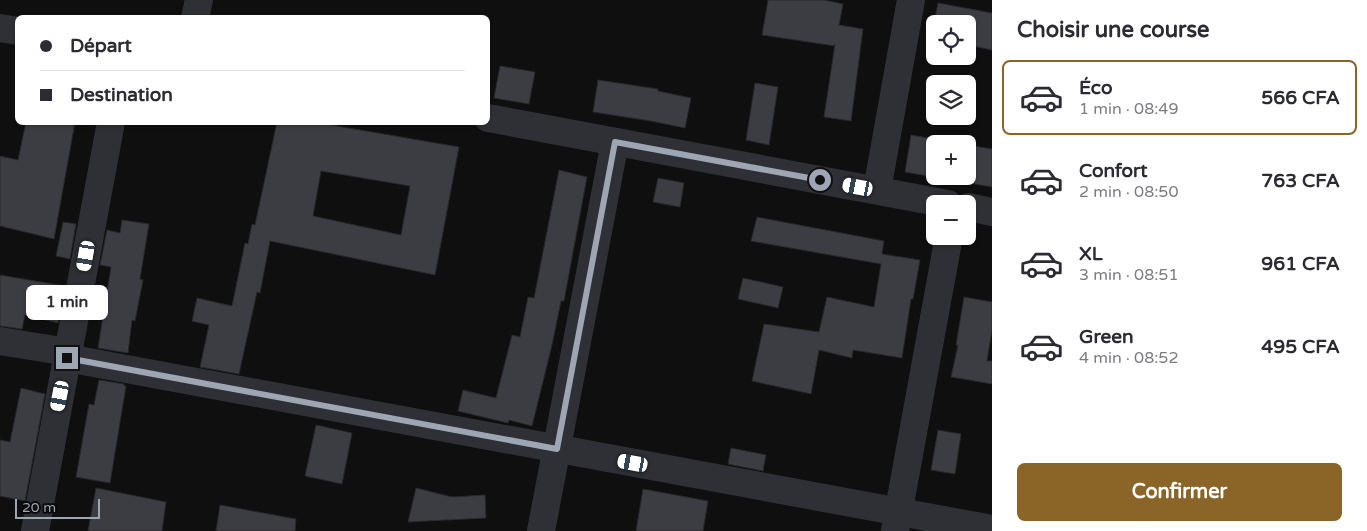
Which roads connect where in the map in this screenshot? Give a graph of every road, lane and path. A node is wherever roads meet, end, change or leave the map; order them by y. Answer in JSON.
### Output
{"nodes":[{"id":1,"x":198,"y":0,"type":"edge"},
{"id":2,"x":911,"y":0,"type":"edge"},
{"id":3,"x":196,"y":15,"type":"edge"},
{"id":4,"x":0,"y":28,"type":"edge"},
{"id":5,"x":15,"y":30,"type":"edge"},
{"id":6,"x":490,"y":118,"type":"edge"},
{"id":7,"x":110,"y":125,"type":"edge"},
{"id":8,"x":615,"y":142,"type":"junction"},
{"id":9,"x":877,"y":190,"type":"junction"},
{"id":10,"x":926,"y":200,"type":"edge"},
{"id":11,"x":976,"y":209,"type":"edge"},
{"id":12,"x":992,"y":212,"type":"edge"},
{"id":13,"x":947,"y":245,"type":"edge"},
{"id":14,"x":0,"y":341,"type":"edge"},
{"id":15,"x":68,"y":355,"type":"junction"},
{"id":16,"x":557,"y":449,"type":"junction"},
{"id":17,"x":897,"y":521,"type":"edge"},
{"id":18,"x":992,"y":528,"type":"edge"},
{"id":19,"x":35,"y":531,"type":"edge"},
{"id":20,"x":541,"y":531,"type":"edge"}],
"edges":[{"from":1,"to":3,"type":"street"},
{"from":2,"to":9,"type":"street"},
{"from":4,"to":5,"type":"street"},
{"from":6,"to":8,"type":"street"},
{"from":7,"to":15,"type":"street"},
{"from":8,"to":9,"type":"street"},
{"from":8,"to":16,"type":"street"},
{"from":9,"to":10,"type":"street"},
{"from":11,"to":12,"type":"street"},
{"from":13,"to":17,"type":"street"},
{"from":14,"to":15,"type":"street"},
{"from":15,"to":16,"type":"street"},
{"from":15,"to":19,"type":"street"},
{"from":16,"to":17,"type":"street"},
{"from":16,"to":20,"type":"street"},
{"from":17,"to":18,"type":"street"}]}
